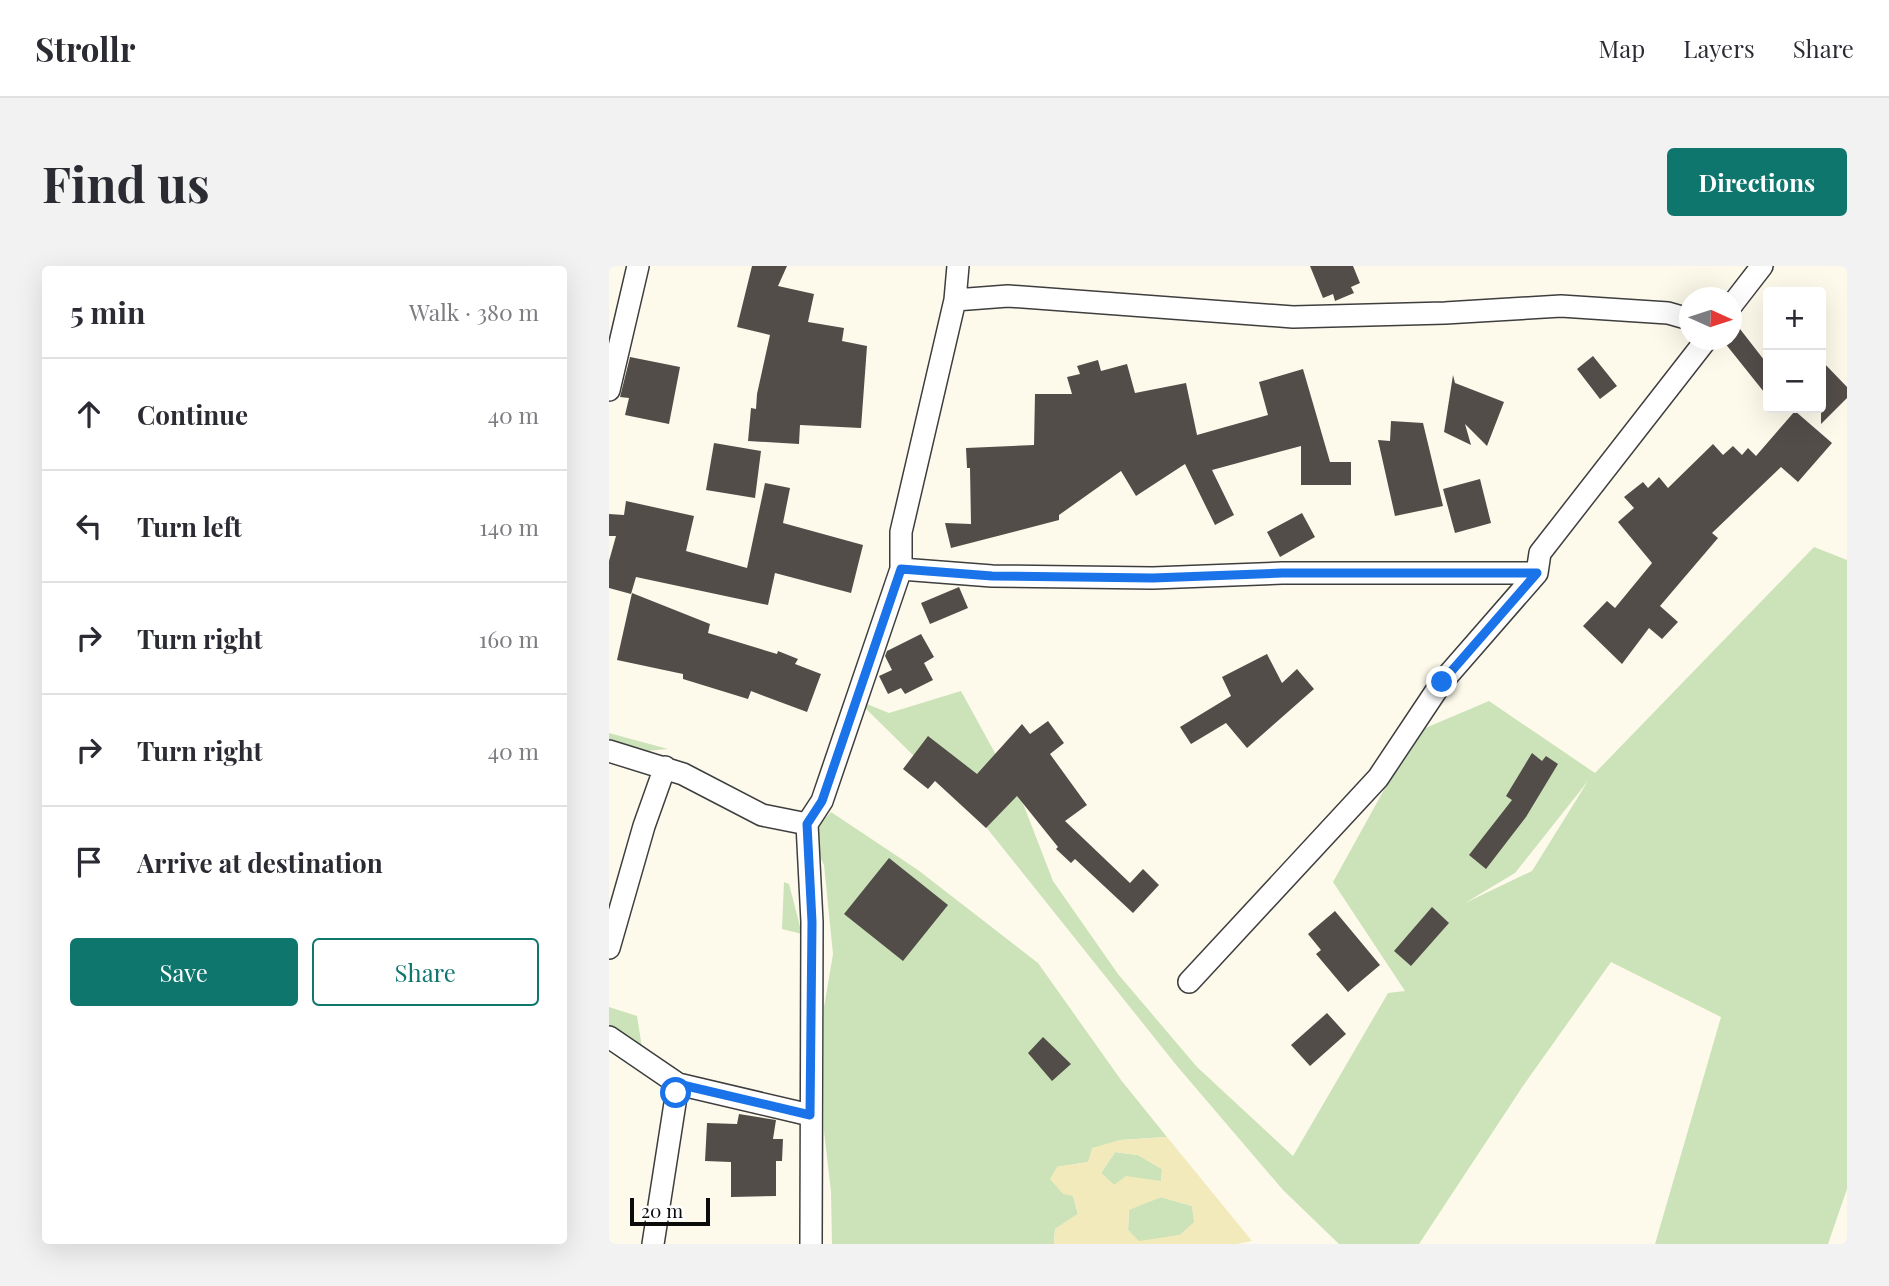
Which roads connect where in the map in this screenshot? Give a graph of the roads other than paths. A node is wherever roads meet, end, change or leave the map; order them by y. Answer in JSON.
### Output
{"nodes":[{"id":1,"x":638,"y":266,"type":"edge"},
{"id":2,"x":958,"y":266,"type":"edge"},
{"id":3,"x":1762,"y":266,"type":"edge"},
{"id":4,"x":1742,"y":292,"type":"edge"},
{"id":5,"x":955,"y":300,"type":"junction"},
{"id":6,"x":1679,"y":316,"type":"edge"},
{"id":7,"x":1698,"y":350,"type":"edge"},
{"id":8,"x":609,"y":390,"type":"edge"},
{"id":9,"x":901,"y":569,"type":"junction"},
{"id":10,"x":1537,"y":573,"type":"junction"},
{"id":11,"x":609,"y":751,"type":"edge"},
{"id":12,"x":665,"y":767,"type":"junction"},
{"id":13,"x":807,"y":824,"type":"junction"},
{"id":14,"x":609,"y":948,"type":"edge"},
{"id":15,"x":1189,"y":982,"type":"dead end"},
{"id":16,"x":609,"y":1037,"type":"edge"},
{"id":17,"x":678,"y":1084,"type":"junction"},
{"id":18,"x":810,"y":1115,"type":"junction"},
{"id":19,"x":653,"y":1244,"type":"edge"},
{"id":20,"x":811,"y":1244,"type":"edge"}],
"edges":[{"from":1,"to":8,"type":"street"},
{"from":2,"to":5,"type":"street"},
{"from":3,"to":4,"type":"street"},
{"from":5,"to":6,"type":"street"},
{"from":5,"to":9,"type":"street"},
{"from":7,"to":10,"type":"street"},
{"from":9,"to":10,"type":"street"},
{"from":9,"to":13,"type":"street"},
{"from":10,"to":15,"type":"street"},
{"from":11,"to":12,"type":"street"},
{"from":12,"to":13,"type":"street"},
{"from":12,"to":14,"type":"street"},
{"from":13,"to":18,"type":"street"},
{"from":16,"to":17,"type":"street"},
{"from":17,"to":18,"type":"street"},
{"from":17,"to":19,"type":"street"},
{"from":18,"to":20,"type":"street"}]}
